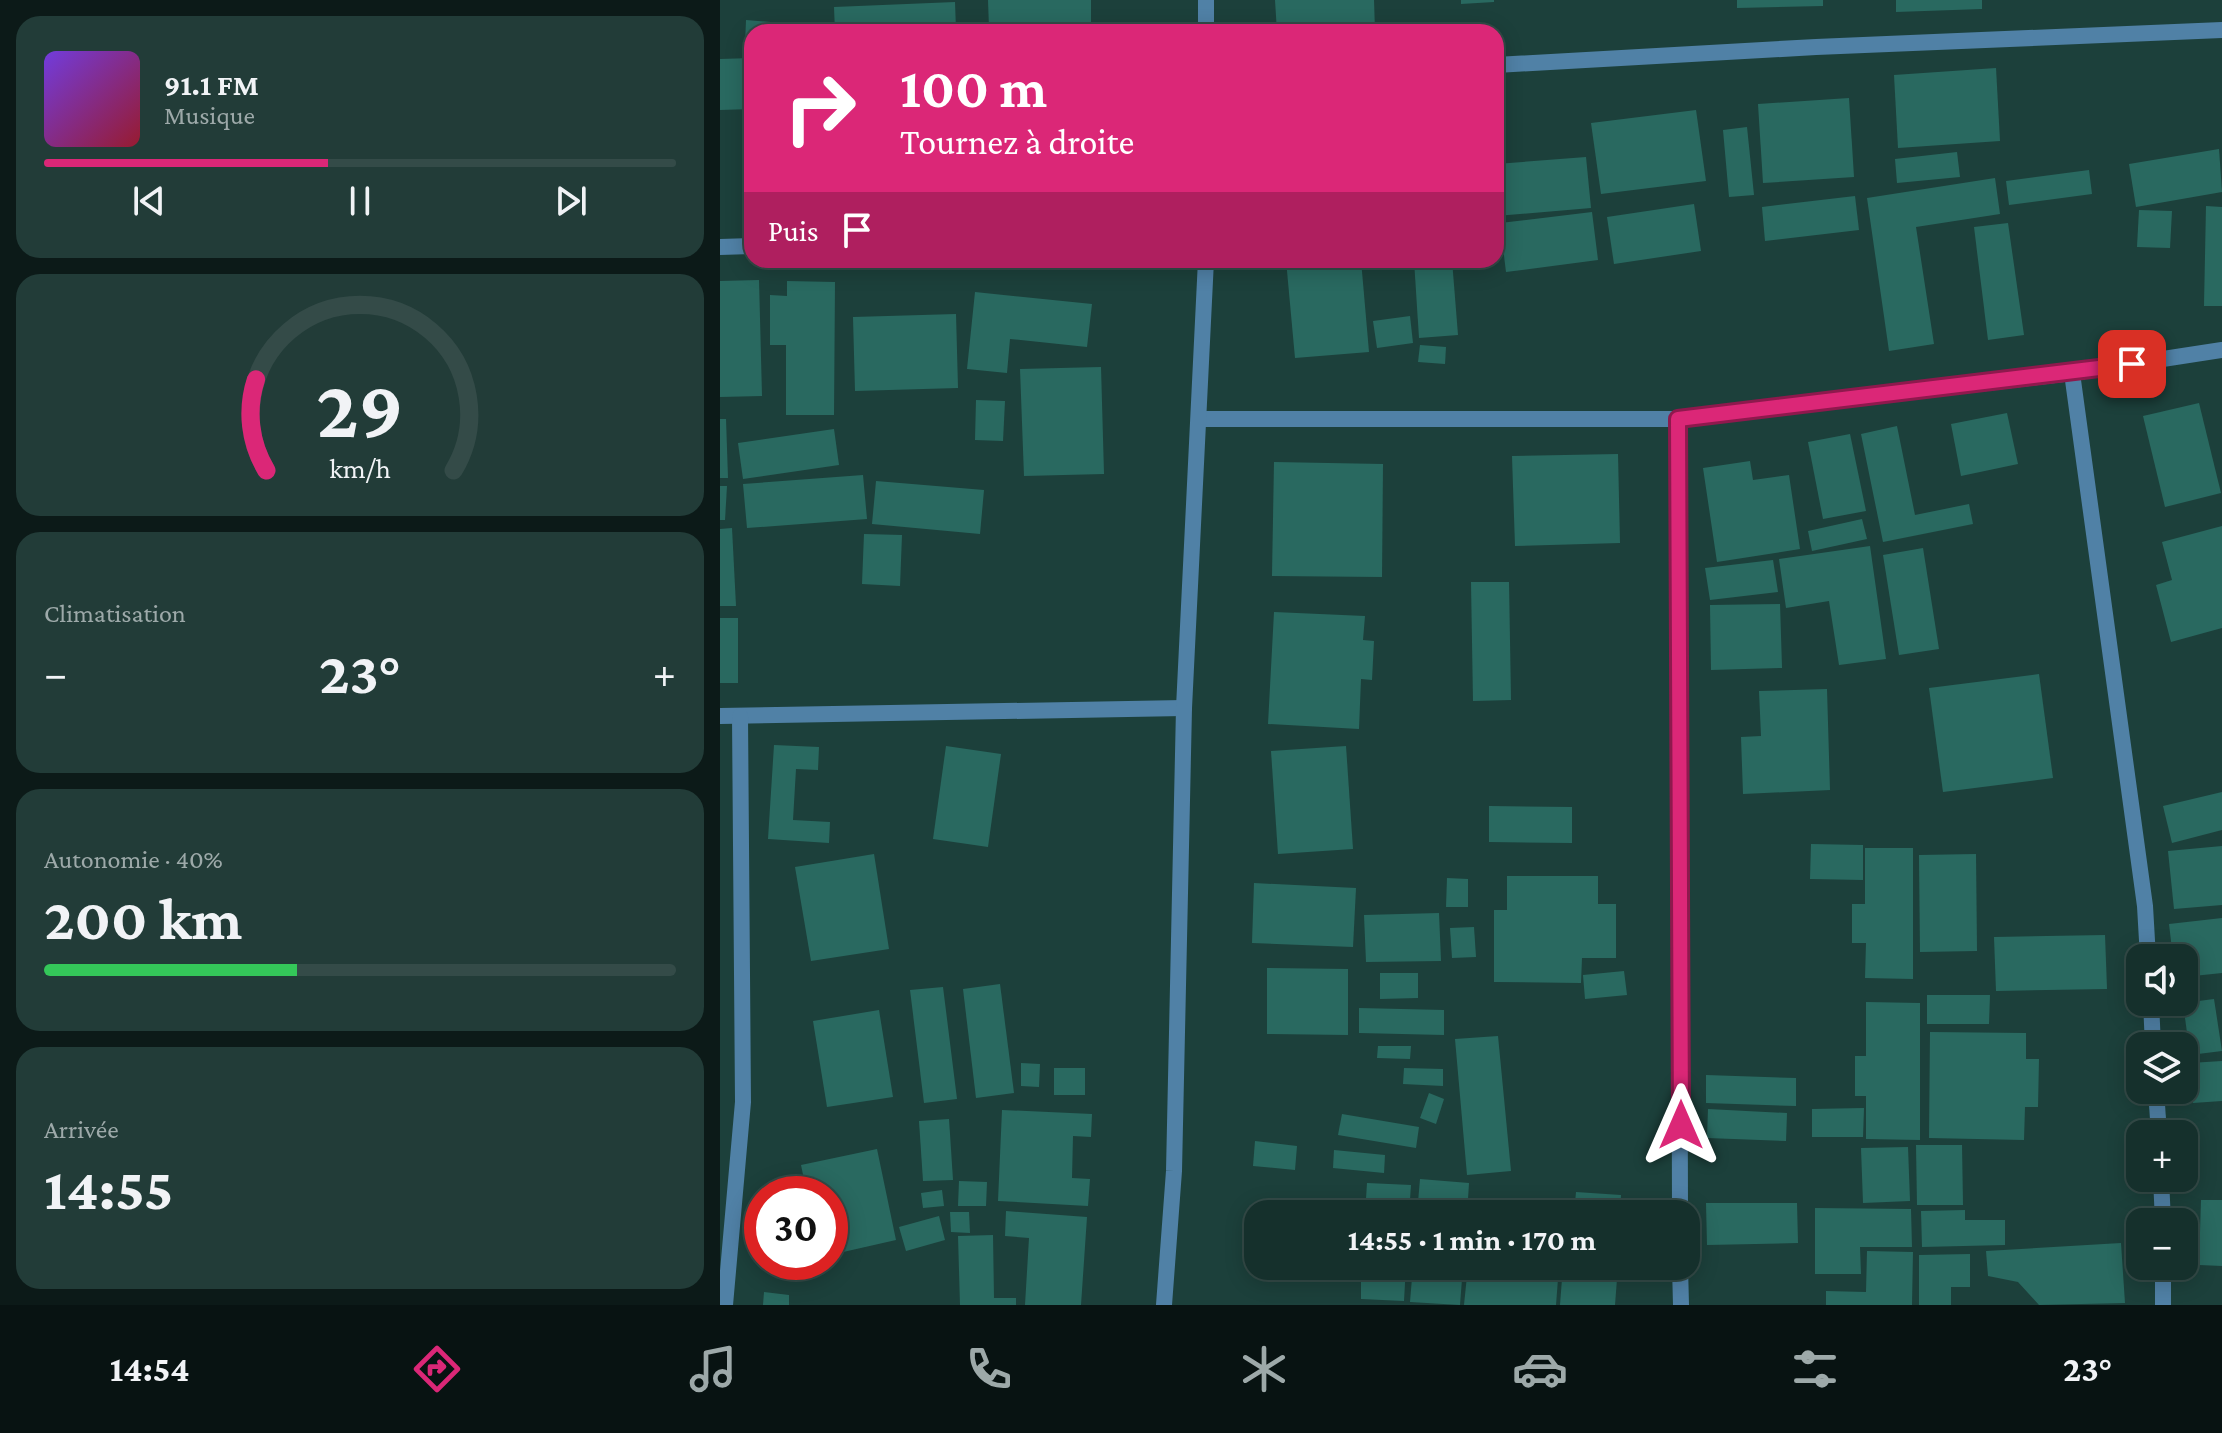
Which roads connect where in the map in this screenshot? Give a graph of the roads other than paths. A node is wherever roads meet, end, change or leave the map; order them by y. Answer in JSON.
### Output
{"nodes":[{"id":1,"x":1206,"y":0,"type":"edge"},
{"id":2,"x":1206,"y":24,"type":"edge"},
{"id":3,"x":2222,"y":30,"type":"edge"},
{"id":4,"x":1504,"y":65,"type":"edge"},
{"id":5,"x":744,"y":246,"type":"edge"},
{"id":6,"x":720,"y":247,"type":"edge"},
{"id":7,"x":1206,"y":268,"type":"edge"},
{"id":8,"x":2222,"y":350,"type":"edge"},
{"id":9,"x":2072,"y":373,"type":"junction"},
{"id":10,"x":1199,"y":419,"type":"junction"},
{"id":11,"x":1678,"y":419,"type":"junction"},
{"id":12,"x":1184,"y":708,"type":"junction"},
{"id":13,"x":720,"y":716,"type":"edge"},
{"id":14,"x":740,"y":716,"type":"junction"},
{"id":15,"x":2147,"y":944,"type":"edge"},
{"id":16,"x":1680,"y":1200,"type":"edge"},
{"id":17,"x":1680,"y":1280,"type":"edge"},
{"id":18,"x":2163,"y":1280,"type":"edge"},
{"id":19,"x":725,"y":1305,"type":"edge"},
{"id":20,"x":1164,"y":1305,"type":"edge"},
{"id":21,"x":1681,"y":1305,"type":"edge"},
{"id":22,"x":2163,"y":1305,"type":"edge"}],
"edges":[{"from":1,"to":2,"type":"street"},
{"from":3,"to":4,"type":"street"},
{"from":5,"to":6,"type":"street"},
{"from":7,"to":10,"type":"street"},
{"from":8,"to":9,"type":"street"},
{"from":9,"to":11,"type":"street"},
{"from":9,"to":15,"type":"street"},
{"from":10,"to":11,"type":"street"},
{"from":10,"to":12,"type":"street"},
{"from":11,"to":16,"type":"street"},
{"from":12,"to":14,"type":"street"},
{"from":12,"to":20,"type":"street"},
{"from":13,"to":14,"type":"street"},
{"from":14,"to":19,"type":"street"},
{"from":17,"to":21,"type":"street"},
{"from":18,"to":22,"type":"street"}]}
